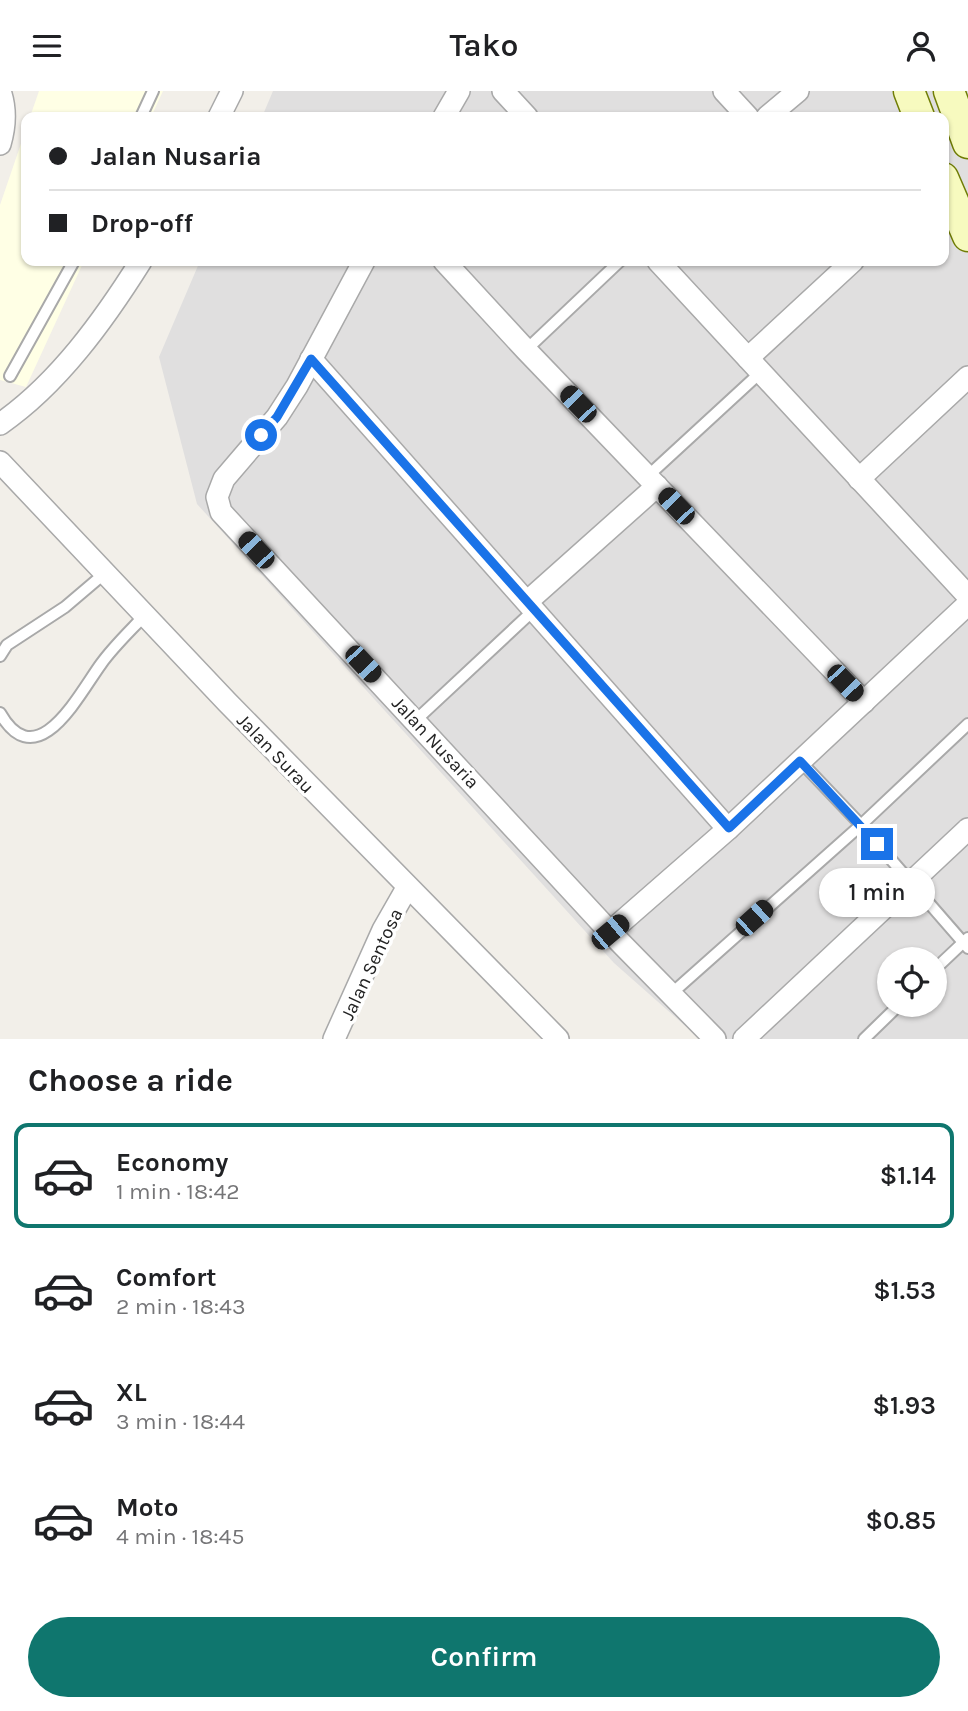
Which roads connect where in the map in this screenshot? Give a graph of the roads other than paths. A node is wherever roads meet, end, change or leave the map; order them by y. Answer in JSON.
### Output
{"nodes":[{"id":1,"x":0,"y":91,"type":"edge"},
{"id":2,"x":153,"y":91,"type":"edge"},
{"id":3,"x":232,"y":91,"type":"edge"},
{"id":4,"x":459,"y":91,"type":"edge"},
{"id":5,"x":503,"y":91,"type":"edge"},
{"id":6,"x":724,"y":91,"type":"edge"},
{"id":7,"x":798,"y":91,"type":"edge"},
{"id":8,"x":909,"y":91,"type":"edge"},
{"id":9,"x":949,"y":91,"type":"edge"},
{"id":10,"x":143,"y":112,"type":"edge"},
{"id":11,"x":222,"y":112,"type":"edge"},
{"id":12,"x":447,"y":112,"type":"edge"},
{"id":13,"x":522,"y":112,"type":"edge"},
{"id":14,"x":743,"y":112,"type":"edge"},
{"id":15,"x":773,"y":112,"type":"edge"},
{"id":16,"x":917,"y":112,"type":"edge"},
{"id":17,"x":968,"y":143,"type":"edge"},
{"id":18,"x":0,"y":144,"type":"edge"},
{"id":19,"x":949,"y":192,"type":"edge"},
{"id":20,"x":968,"y":236,"type":"edge"},
{"id":21,"x":71,"y":266,"type":"edge"},
{"id":22,"x":138,"y":266,"type":"edge"},
{"id":23,"x":361,"y":266,"type":"edge"},
{"id":24,"x":449,"y":266,"type":"edge"},
{"id":25,"x":615,"y":266,"type":"edge"},
{"id":26,"x":663,"y":266,"type":"edge"},
{"id":27,"x":848,"y":266,"type":"edge"},
{"id":28,"x":526,"y":350,"type":"junction"},
{"id":29,"x":311,"y":359,"type":"junction"},
{"id":30,"x":754,"y":365,"type":"junction"},
{"id":31,"x":10,"y":376,"type":"dead end"},
{"id":32,"x":968,"y":377,"type":"edge"},
{"id":33,"x":0,"y":424,"type":"edge"},
{"id":34,"x":0,"y":462,"type":"edge"},
{"id":35,"x":859,"y":478,"type":"junction"},
{"id":36,"x":653,"y":481,"type":"junction"},
{"id":37,"x":104,"y":573,"type":"junction"},
{"id":38,"x":968,"y":596,"type":"edge"},
{"id":39,"x":968,"y":604,"type":"edge"},
{"id":40,"x":531,"y":605,"type":"junction"},
{"id":41,"x":144,"y":616,"type":"junction"},
{"id":42,"x":0,"y":656,"type":"edge"},
{"id":43,"x":864,"y":702,"type":"junction"},
{"id":44,"x":0,"y":713,"type":"edge"},
{"id":45,"x":416,"y":720,"type":"junction"},
{"id":46,"x":968,"y":724,"type":"edge"},
{"id":47,"x":800,"y":761,"type":"junction"},
{"id":48,"x":861,"y":825,"type":"junction"},
{"id":49,"x":729,"y":828,"type":"junction"},
{"id":50,"x":968,"y":829,"type":"edge"},
{"id":51,"x":911,"y":882,"type":"junction"},
{"id":52,"x":407,"y":888,"type":"junction"},
{"id":53,"x":610,"y":932,"type":"junction"},
{"id":54,"x":966,"y":942,"type":"edge"},
{"id":55,"x":947,"y":959,"type":"edge"},
{"id":56,"x":671,"y":994,"type":"junction"},
{"id":57,"x":887,"y":1017,"type":"edge"},
{"id":58,"x":334,"y":1039,"type":"edge"},
{"id":59,"x":558,"y":1039,"type":"edge"},
{"id":60,"x":715,"y":1039,"type":"edge"},
{"id":61,"x":744,"y":1039,"type":"edge"},
{"id":62,"x":864,"y":1039,"type":"edge"}],
"edges":[{"from":1,"to":18,"type":"street"},
{"from":2,"to":10,"type":"lane"},
{"from":3,"to":11,"type":"street"},
{"from":4,"to":12,"type":"street"},
{"from":5,"to":13,"type":"street"},
{"from":6,"to":14,"type":"street"},
{"from":7,"to":15,"type":"street"},
{"from":8,"to":16,"type":"main road"},
{"from":9,"to":17,"type":"main road"},
{"from":19,"to":20,"type":"main road"},
{"from":21,"to":31,"type":"lane"},
{"from":22,"to":33,"type":"street"},
{"from":23,"to":29,"type":"street","name":"Jalan Nusaria"},
{"from":24,"to":28,"type":"street"},
{"from":25,"to":28,"type":"lane"},
{"from":26,"to":30,"type":"street"},
{"from":27,"to":30,"type":"street"},
{"from":28,"to":36,"type":"street"},
{"from":29,"to":40,"type":"street"},
{"from":29,"to":45,"type":"street","name":"Jalan Nusaria"},
{"from":30,"to":35,"type":"street"},
{"from":30,"to":36,"type":"lane"},
{"from":32,"to":35,"type":"street"},
{"from":34,"to":37,"type":"street","name":"Jalan Surau"},
{"from":35,"to":38,"type":"street"},
{"from":36,"to":40,"type":"street"},
{"from":36,"to":43,"type":"street"},
{"from":37,"to":41,"type":"street","name":"Jalan Surau"},
{"from":37,"to":42,"type":"lane"},
{"from":39,"to":43,"type":"street"},
{"from":40,"to":45,"type":"lane"},
{"from":40,"to":49,"type":"street"},
{"from":41,"to":44,"type":"lane"},
{"from":41,"to":52,"type":"street","name":"Jalan Surau"},
{"from":43,"to":47,"type":"street"},
{"from":45,"to":53,"type":"street","name":"Jalan Nusaria"},
{"from":46,"to":48,"type":"lane"},
{"from":47,"to":48,"type":"lane"},
{"from":47,"to":49,"type":"street"},
{"from":48,"to":51,"type":"lane"},
{"from":48,"to":56,"type":"lane"},
{"from":49,"to":53,"type":"street"},
{"from":50,"to":51,"type":"street"},
{"from":51,"to":54,"type":"lane"},
{"from":51,"to":61,"type":"street"},
{"from":52,"to":58,"type":"street","name":"Jalan Sentosa"},
{"from":52,"to":59,"type":"street","name":"Jalan Surau"},
{"from":53,"to":56,"type":"street","name":"Jalan Nusaria"},
{"from":54,"to":55,"type":"lane"},
{"from":56,"to":60,"type":"street","name":"Jalan Nusaria"},
{"from":57,"to":62,"type":"lane"}]}
